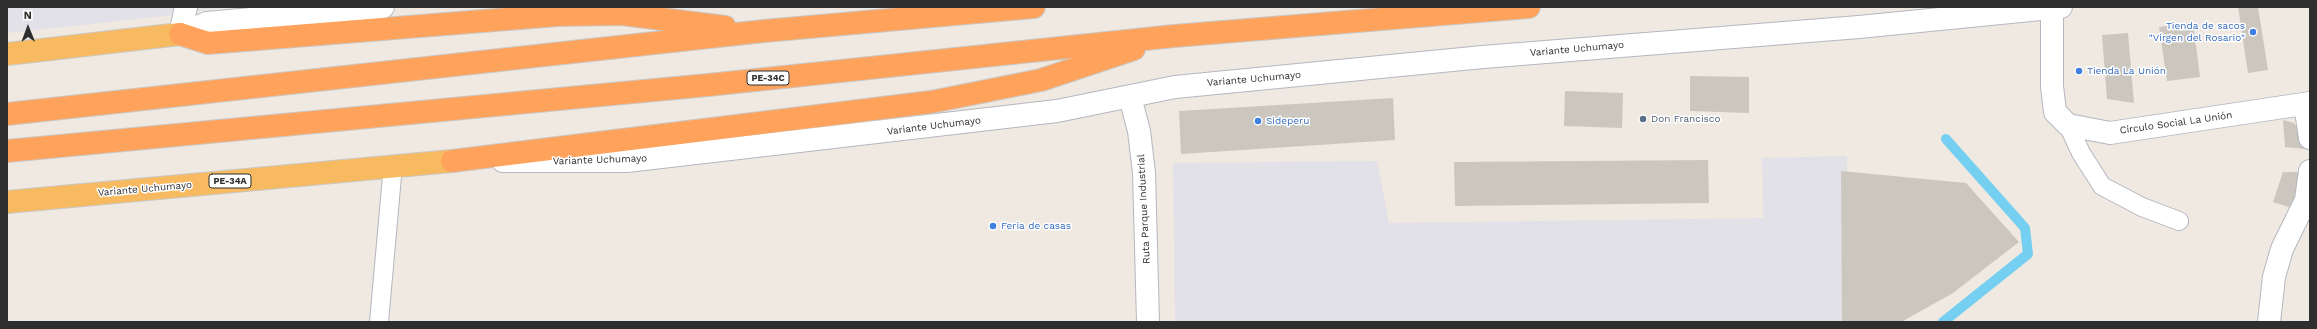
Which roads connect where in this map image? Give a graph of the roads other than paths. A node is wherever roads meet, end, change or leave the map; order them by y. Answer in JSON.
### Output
{"nodes":[{"id":1,"x":186,"y":7,"type":"edge"},
{"id":2,"x":383,"y":7,"type":"edge"},
{"id":3,"x":1034,"y":7,"type":"edge"},
{"id":4,"x":1529,"y":7,"type":"edge"},
{"id":5,"x":2057,"y":7,"type":"edge"},
{"id":6,"x":764,"y":31,"type":"junction"},
{"id":7,"x":180,"y":34,"type":"junction"},
{"id":8,"x":1174,"y":36,"type":"junction"},
{"id":9,"x":7,"y":54,"type":"edge"},
{"id":10,"x":1130,"y":97,"type":"junction"},
{"id":11,"x":2308,"y":104,"type":"edge"},
{"id":12,"x":7,"y":114,"type":"edge"},
{"id":13,"x":2068,"y":125,"type":"junction"},
{"id":14,"x":2310,"y":138,"type":"edge"},
{"id":15,"x":7,"y":152,"type":"edge"},
{"id":16,"x":452,"y":160,"type":"junction"},
{"id":17,"x":393,"y":165,"type":"junction"},
{"id":18,"x":2310,"y":171,"type":"edge"},
{"id":19,"x":7,"y":202,"type":"edge"},
{"id":20,"x":2179,"y":221,"type":"dead end"},
{"id":21,"x":379,"y":322,"type":"edge"},
{"id":22,"x":1148,"y":322,"type":"edge"},
{"id":23,"x":2269,"y":322,"type":"edge"}],
"edges":[{"from":1,"to":7,"type":"main road"},
{"from":2,"to":7,"type":"main road"},
{"from":3,"to":6,"type":"highway"},
{"from":4,"to":8,"type":"highway","number":"PE-34C"},
{"from":5,"to":10,"type":"main road","name":"Variante Uchumayo","number":"PE-34A"},
{"from":5,"to":13,"type":"main road"},
{"from":6,"to":7,"type":"highway"},
{"from":6,"to":12,"type":"highway"},
{"from":7,"to":9,"type":"highway"},
{"from":8,"to":15,"type":"highway","number":"PE-34C"},
{"from":8,"to":16,"type":"highway"},
{"from":10,"to":16,"type":"main road","name":"Variante Uchumayo","number":"PE-34A"},
{"from":10,"to":22,"type":"main road","name":"Ruta Parque Industrial"},
{"from":11,"to":13,"type":"main road","name":"Círculo Social La Unión"},
{"from":11,"to":14,"type":"main road"},
{"from":13,"to":20,"type":"lane"},
{"from":16,"to":17,"type":"highway","name":"Variante Uchumayo","number":"PE-34A"},
{"from":17,"to":19,"type":"highway","name":"Variante Uchumayo","number":"PE-34A"},
{"from":17,"to":21,"type":"lane"},
{"from":18,"to":23,"type":"main road"}]}
